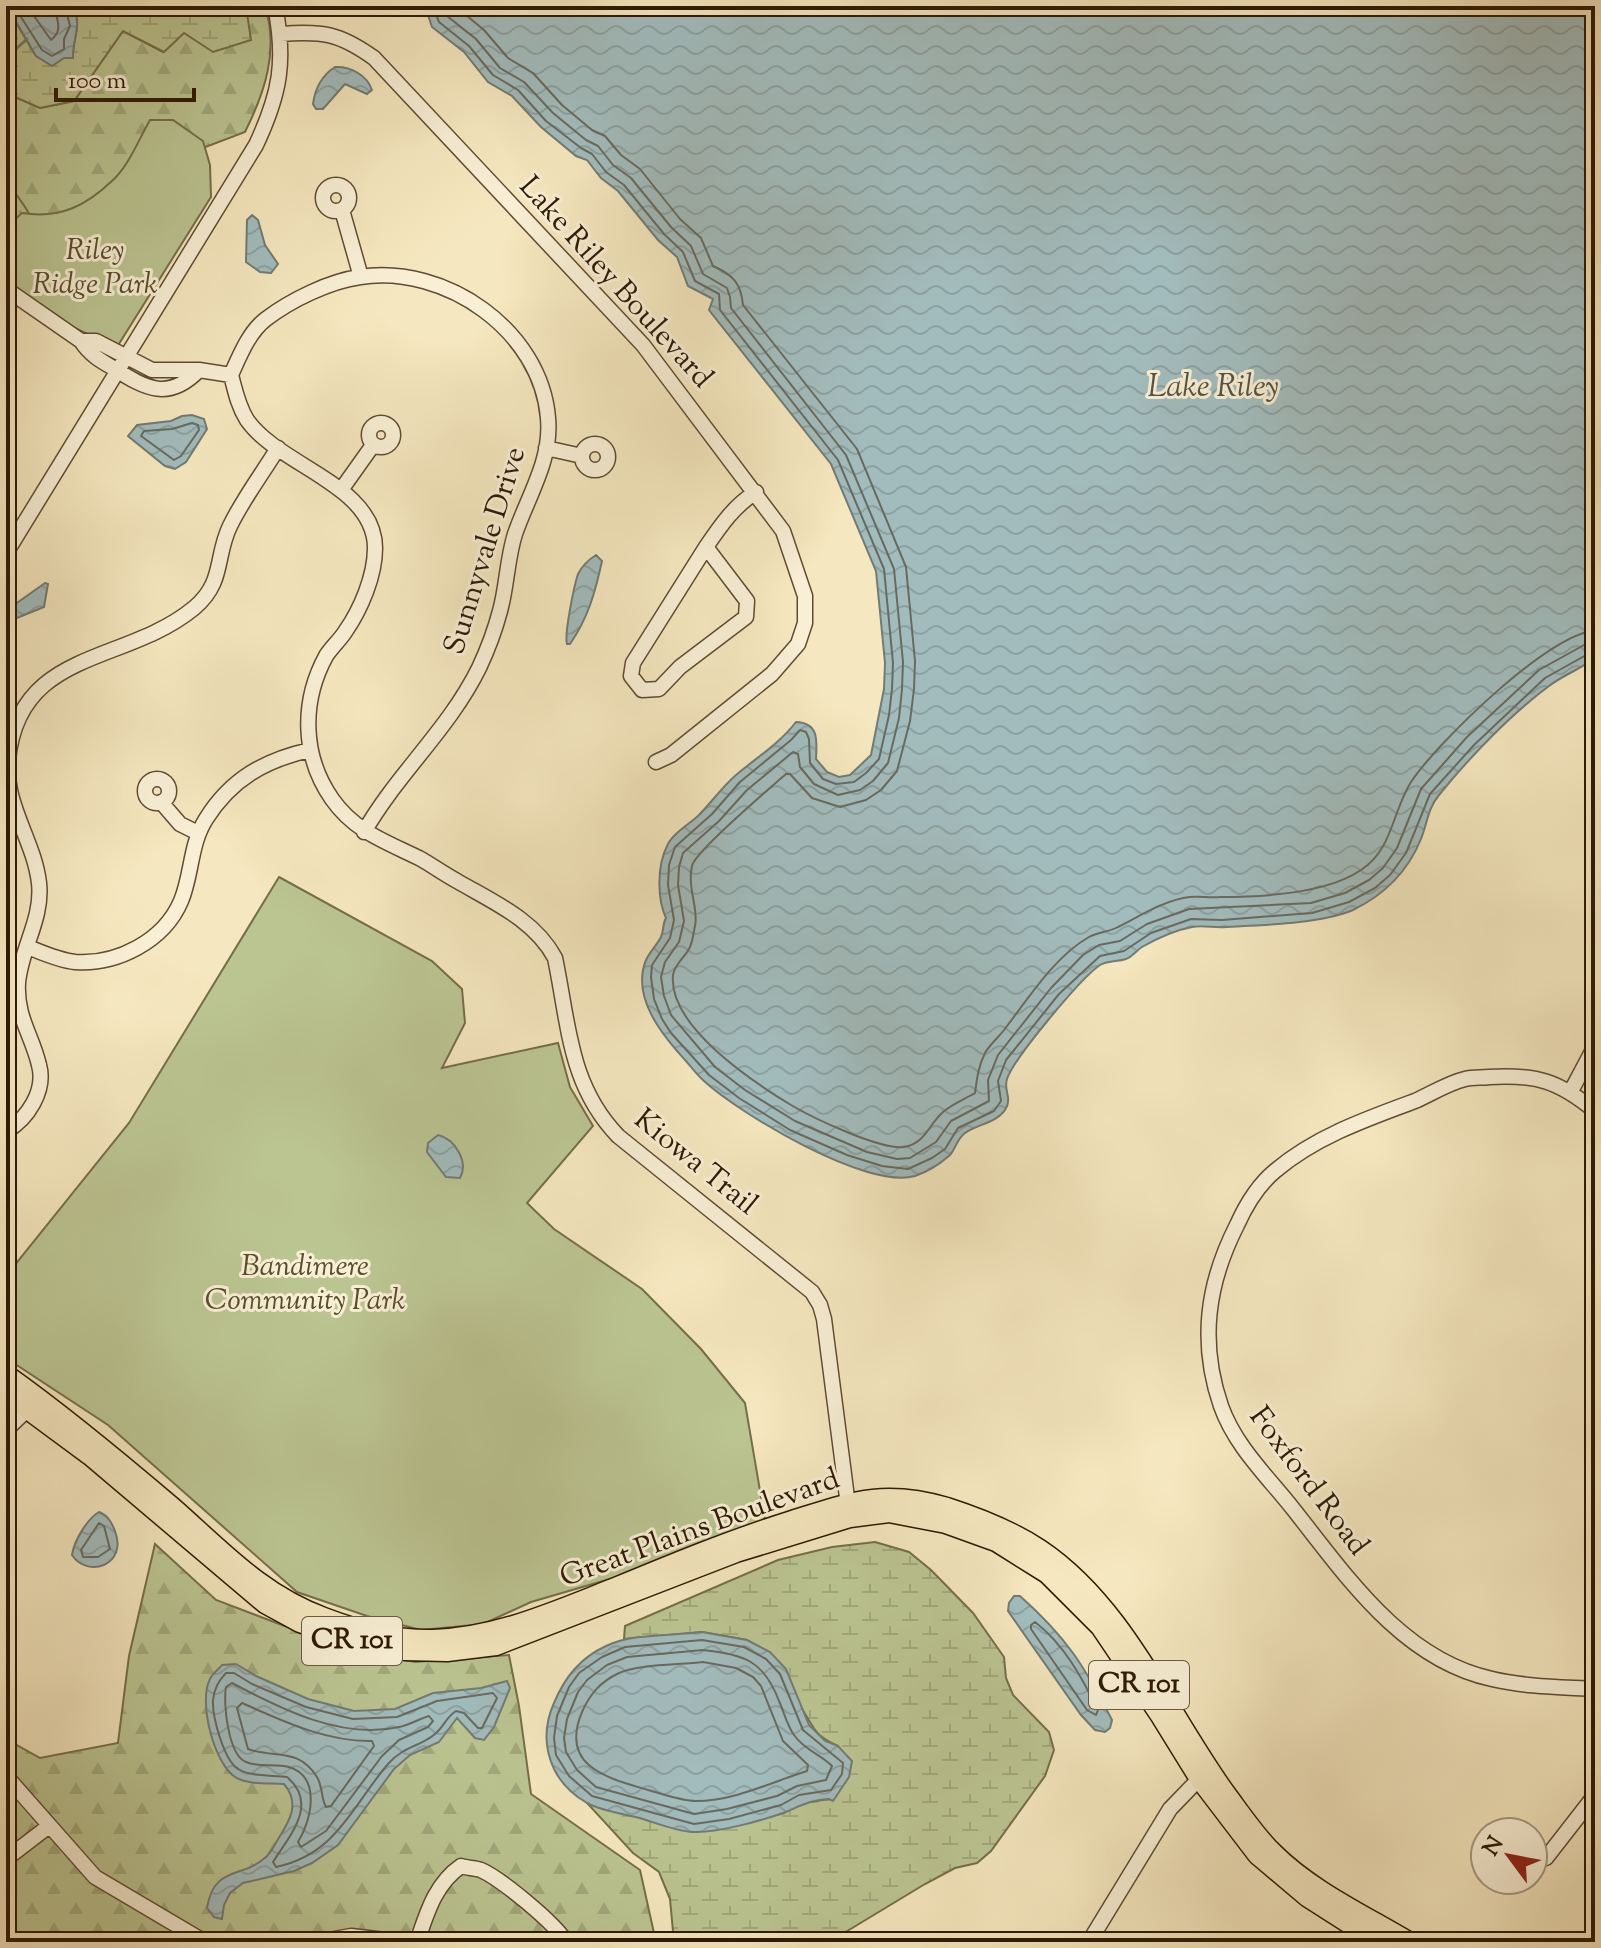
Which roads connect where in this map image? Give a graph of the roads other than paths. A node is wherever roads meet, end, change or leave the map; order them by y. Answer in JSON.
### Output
{"nodes":[{"id":1,"x":275,"y":6,"type":"edge"},
{"id":2,"x":281,"y":34,"type":"junction"},
{"id":3,"x":342,"y":210,"type":"dead end"},
{"id":4,"x":361,"y":277,"type":"junction"},
{"id":5,"x":6,"y":289,"type":"edge"},
{"id":6,"x":81,"y":341,"type":"junction"},
{"id":7,"x":125,"y":358,"type":"junction"},
{"id":8,"x":199,"y":370,"type":"junction"},
{"id":9,"x":117,"y":371,"type":"junction"},
{"id":10,"x":231,"y":375,"type":"junction"},
{"id":11,"x":373,"y":445,"type":"dead end"},
{"id":12,"x":278,"y":448,"type":"junction"},
{"id":13,"x":546,"y":448,"type":"junction"},
{"id":14,"x":582,"y":456,"type":"dead end"},
{"id":15,"x":341,"y":490,"type":"junction"},
{"id":16,"x":756,"y":492,"type":"junction"},
{"id":17,"x":706,"y":547,"type":"junction"},
{"id":18,"x":6,"y":553,"type":"edge"},
{"id":19,"x":310,"y":750,"type":"junction"},
{"id":20,"x":656,"y":762,"type":"dead end"},
{"id":21,"x":161,"y":802,"type":"dead end"},
{"id":22,"x":364,"y":832,"type":"junction"},
{"id":23,"x":198,"y":833,"type":"junction"},
{"id":24,"x":28,"y":947,"type":"junction"},
{"id":25,"x":1595,"y":1046,"type":"edge"},
{"id":26,"x":1570,"y":1093,"type":"junction"},
{"id":27,"x":1595,"y":1111,"type":"edge"},
{"id":28,"x":6,"y":1131,"type":"edge"},
{"id":29,"x":6,"y":1374,"type":"edge"},
{"id":30,"x":6,"y":1394,"type":"edge"},
{"id":31,"x":28,"y":1409,"type":"junction"},
{"id":32,"x":6,"y":1430,"type":"edge"},
{"id":33,"x":848,"y":1510,"type":"junction"},
{"id":34,"x":1595,"y":1689,"type":"edge"},
{"id":35,"x":1205,"y":1775,"type":"junction"},
{"id":36,"x":6,"y":1776,"type":"edge"},
{"id":37,"x":1595,"y":1795,"type":"edge"},
{"id":38,"x":49,"y":1826,"type":"junction"},
{"id":39,"x":1549,"y":1854,"type":"edge"},
{"id":40,"x":6,"y":1859,"type":"edge"},
{"id":41,"x":205,"y":1942,"type":"edge"},
{"id":42,"x":318,"y":1942,"type":"edge"},
{"id":43,"x":402,"y":1942,"type":"edge"},
{"id":44,"x":417,"y":1942,"type":"edge"},
{"id":45,"x":566,"y":1942,"type":"edge"},
{"id":46,"x":1089,"y":1942,"type":"edge"},
{"id":47,"x":1377,"y":1942,"type":"edge"},
{"id":48,"x":1410,"y":1942,"type":"edge"}],
"edges":[{"from":1,"to":2,"type":"street"},
{"from":2,"to":7,"type":"street"},
{"from":2,"to":16,"type":"street","name":"Lake Riley Boulevard"},
{"from":3,"to":4,"type":"street"},
{"from":4,"to":10,"type":"street","name":"Sunnyvale Drive"},
{"from":4,"to":13,"type":"street","name":"Sunnyvale Drive"},
{"from":5,"to":6,"type":"street"},
{"from":6,"to":7,"type":"street"},
{"from":6,"to":9,"type":"street"},
{"from":7,"to":8,"type":"street"},
{"from":7,"to":9,"type":"street"},
{"from":8,"to":9,"type":"street"},
{"from":8,"to":10,"type":"street"},
{"from":9,"to":18,"type":"street"},
{"from":10,"to":12,"type":"street"},
{"from":11,"to":15,"type":"street"},
{"from":12,"to":15,"type":"street"},
{"from":12,"to":24,"type":"street"},
{"from":13,"to":14,"type":"street"},
{"from":13,"to":22,"type":"street","name":"Sunnyvale Drive"},
{"from":15,"to":19,"type":"street"},
{"from":16,"to":17,"type":"street"},
{"from":16,"to":20,"type":"street","name":"Lake Riley Boulevard"},
{"from":17,"to":17,"type":"street"},
{"from":19,"to":22,"type":"street","name":"Kiowa Trail"},
{"from":19,"to":23,"type":"street"},
{"from":21,"to":23,"type":"street"},
{"from":22,"to":33,"type":"street","name":"Kiowa Trail"},
{"from":23,"to":24,"type":"street"},
{"from":24,"to":28,"type":"street"},
{"from":25,"to":26,"type":"street"},
{"from":26,"to":27,"type":"street","name":"Foxford Road"},
{"from":26,"to":34,"type":"street","name":"Foxford Road"},
{"from":29,"to":33,"type":"main road","name":"Great Plains Boulevard","number":"CR 101"},
{"from":30,"to":31,"type":"main road","name":"Great Plains Boulevard","number":"CR 101"},
{"from":31,"to":32,"type":"street"},
{"from":31,"to":33,"type":"main road","name":"Great Plains Boulevard","number":"CR 101"},
{"from":33,"to":35,"type":"main road","name":"Great Plains Boulevard","number":"CR 101"},
{"from":35,"to":46,"type":"street"},
{"from":35,"to":47,"type":"main road","name":"Great Plains Boulevard","number":"CR 101"},
{"from":35,"to":48,"type":"main road","name":"Great Plains Boulevard","number":"CR 101"},
{"from":36,"to":38,"type":"street"},
{"from":37,"to":39,"type":"street"},
{"from":38,"to":40,"type":"street"},
{"from":38,"to":41,"type":"street"},
{"from":42,"to":43,"type":"street"},
{"from":44,"to":45,"type":"street"}]}
